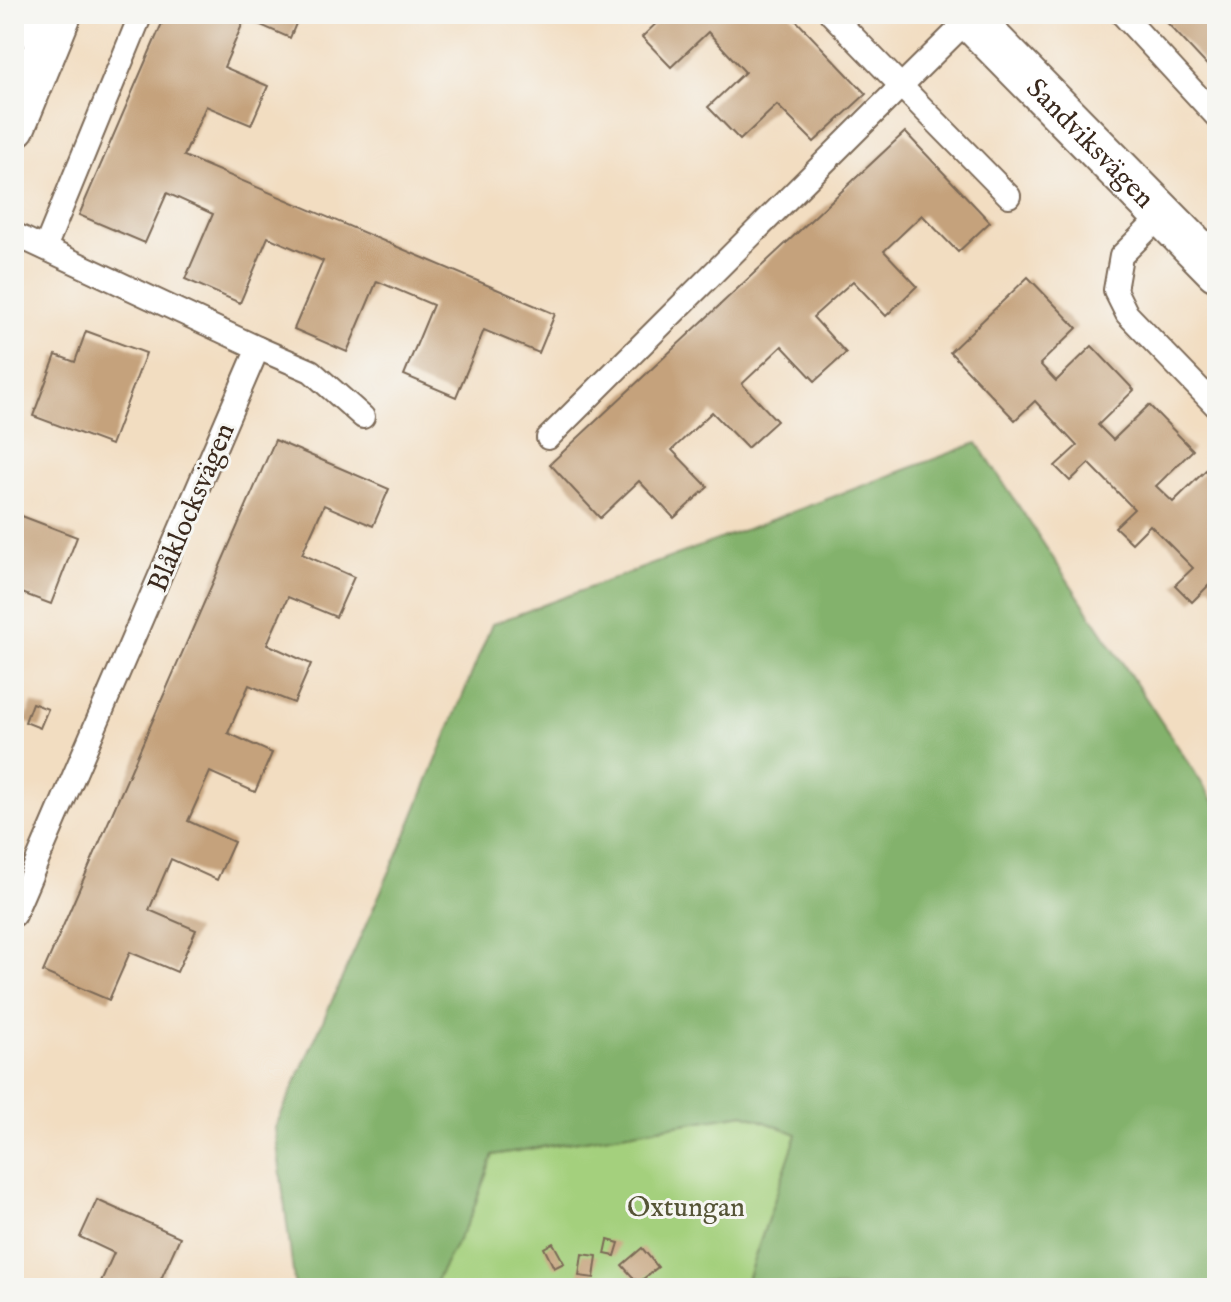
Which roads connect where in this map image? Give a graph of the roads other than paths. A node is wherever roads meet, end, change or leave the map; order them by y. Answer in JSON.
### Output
{"nodes":[{"id":1,"x":141,"y":14,"type":"edge"},
{"id":2,"x":831,"y":14,"type":"edge"},
{"id":3,"x":1122,"y":14,"type":"edge"},
{"id":4,"x":967,"y":16,"type":"edge"},
{"id":5,"x":42,"y":22,"type":"edge"},
{"id":6,"x":901,"y":86,"type":"junction"},
{"id":7,"x":1214,"y":108,"type":"edge"},
{"id":8,"x":14,"y":126,"type":"edge"},
{"id":9,"x":1009,"y":196,"type":"dead end"},
{"id":10,"x":1162,"y":215,"type":"junction"},
{"id":11,"x":14,"y":234,"type":"edge"},
{"id":12,"x":45,"y":248,"type":"junction"},
{"id":13,"x":1217,"y":270,"type":"edge"},
{"id":14,"x":258,"y":348,"type":"junction"},
{"id":15,"x":1217,"y":407,"type":"edge"},
{"id":16,"x":363,"y":417,"type":"dead end"},
{"id":17,"x":548,"y":438,"type":"dead end"},
{"id":18,"x":14,"y":915,"type":"edge"}],
"edges":[{"from":1,"to":12,"type":"lane"},
{"from":2,"to":6,"type":"lane"},
{"from":3,"to":7,"type":"lane"},
{"from":4,"to":6,"type":"lane"},
{"from":4,"to":10,"type":"street","name":"Sandviksvägen"},
{"from":5,"to":8,"type":"street"},
{"from":6,"to":9,"type":"lane"},
{"from":6,"to":17,"type":"lane"},
{"from":10,"to":13,"type":"street","name":"Sandviksvägen"},
{"from":10,"to":15,"type":"lane"},
{"from":11,"to":12,"type":"lane"},
{"from":12,"to":14,"type":"lane"},
{"from":14,"to":16,"type":"lane"},
{"from":14,"to":18,"type":"lane","name":"Blåklocksvägen"}]}
